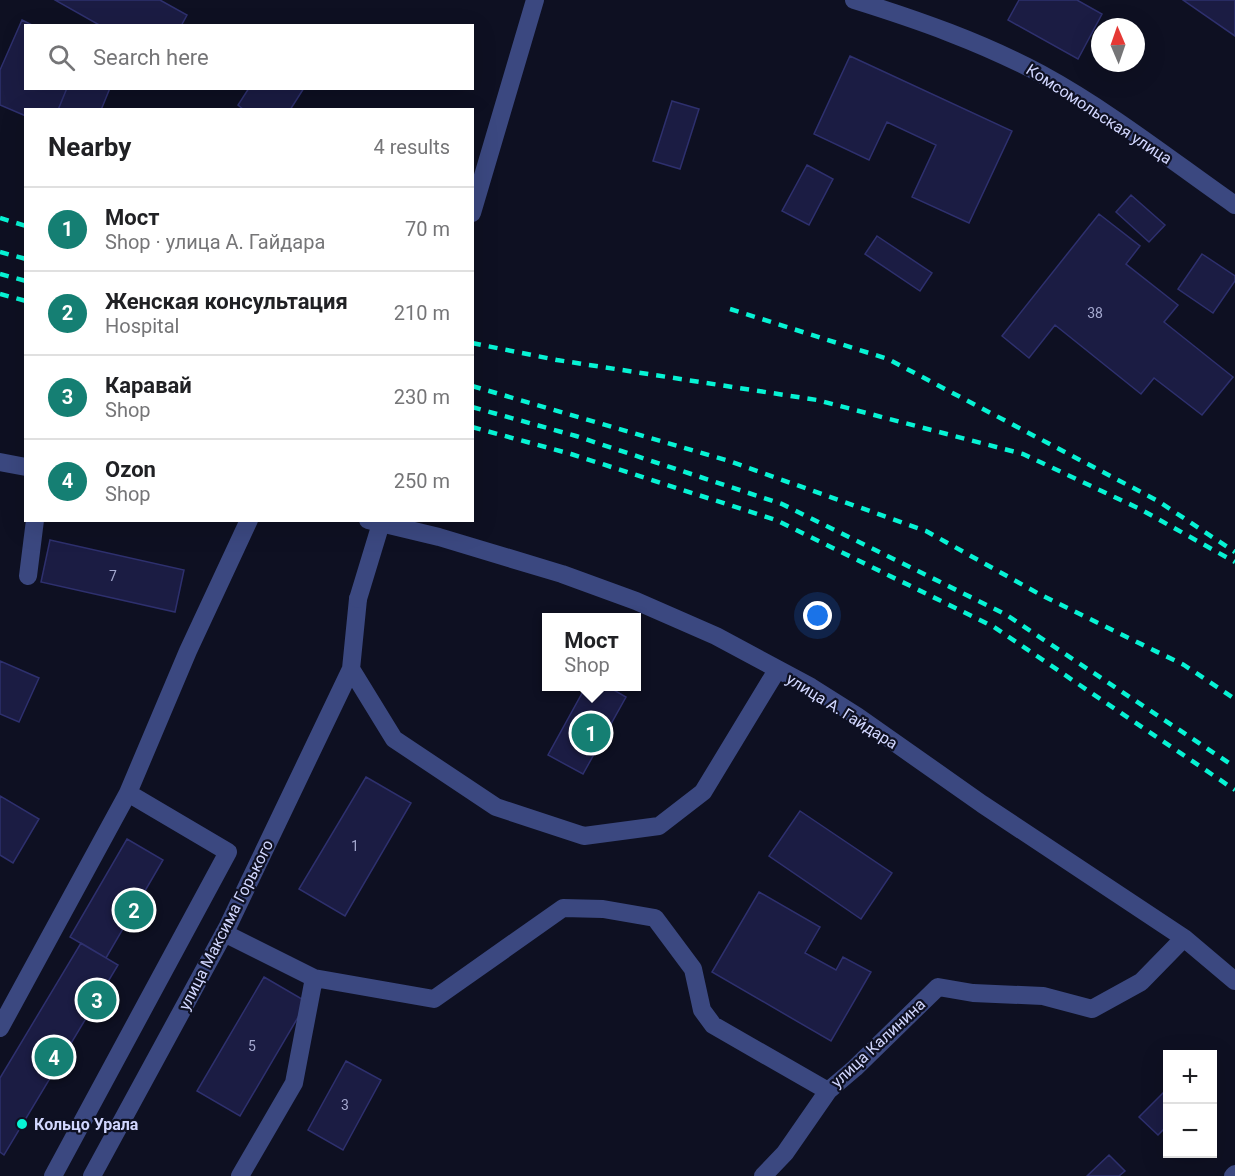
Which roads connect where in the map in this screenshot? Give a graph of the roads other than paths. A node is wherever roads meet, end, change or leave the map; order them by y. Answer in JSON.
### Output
{"nodes":[{"id":1,"x":535,"y":0,"type":"edge"},
{"id":2,"x":854,"y":0,"type":"edge"},
{"id":3,"x":1235,"y":205,"type":"edge"},
{"id":4,"x":474,"y":206,"type":"edge"},
{"id":5,"x":0,"y":462,"type":"edge"},
{"id":6,"x":24,"y":467,"type":"edge"},
{"id":7,"x":35,"y":522,"type":"edge"},
{"id":8,"x":248,"y":522,"type":"edge"},
{"id":9,"x":376,"y":522,"type":"edge"},
{"id":10,"x":381,"y":522,"type":"edge"},
{"id":11,"x":28,"y":576,"type":"dead end"},
{"id":12,"x":351,"y":669,"type":"junction"},
{"id":13,"x":777,"y":670,"type":"junction"},
{"id":14,"x":128,"y":794,"type":"junction"},
{"id":15,"x":224,"y":933,"type":"junction"},
{"id":16,"x":1184,"y":938,"type":"junction"},
{"id":17,"x":314,"y":978,"type":"junction"},
{"id":18,"x":1235,"y":981,"type":"edge"},
{"id":19,"x":0,"y":1028,"type":"edge"},
{"id":20,"x":828,"y":1091,"type":"junction"},
{"id":21,"x":53,"y":1176,"type":"edge"},
{"id":22,"x":92,"y":1176,"type":"edge"},
{"id":23,"x":240,"y":1176,"type":"edge"},
{"id":24,"x":763,"y":1176,"type":"edge"}],
"edges":[{"from":1,"to":4,"type":"street"},
{"from":2,"to":3,"type":"street","name":"Комсомольская улица"},
{"from":5,"to":6,"type":"street"},
{"from":7,"to":11,"type":"street"},
{"from":8,"to":14,"type":"street"},
{"from":9,"to":13,"type":"street","name":"улица А. Гайдара"},
{"from":10,"to":12,"type":"street","name":"улица Максима Горького","bridge":true},
{"from":12,"to":13,"type":"street"},
{"from":12,"to":15,"type":"street","name":"улица Максима Горького"},
{"from":13,"to":16,"type":"street","name":"улица А. Гайдара"},
{"from":14,"to":19,"type":"street"},
{"from":14,"to":21,"type":"street"},
{"from":15,"to":17,"type":"street"},
{"from":15,"to":22,"type":"street","name":"улица Максима Горького"},
{"from":16,"to":18,"type":"street","name":"улица А. Гайдара"},
{"from":16,"to":20,"type":"street","name":"улица Калинина"},
{"from":17,"to":20,"type":"street"},
{"from":17,"to":23,"type":"street"},
{"from":20,"to":24,"type":"street","name":"улица Калинина"}]}
